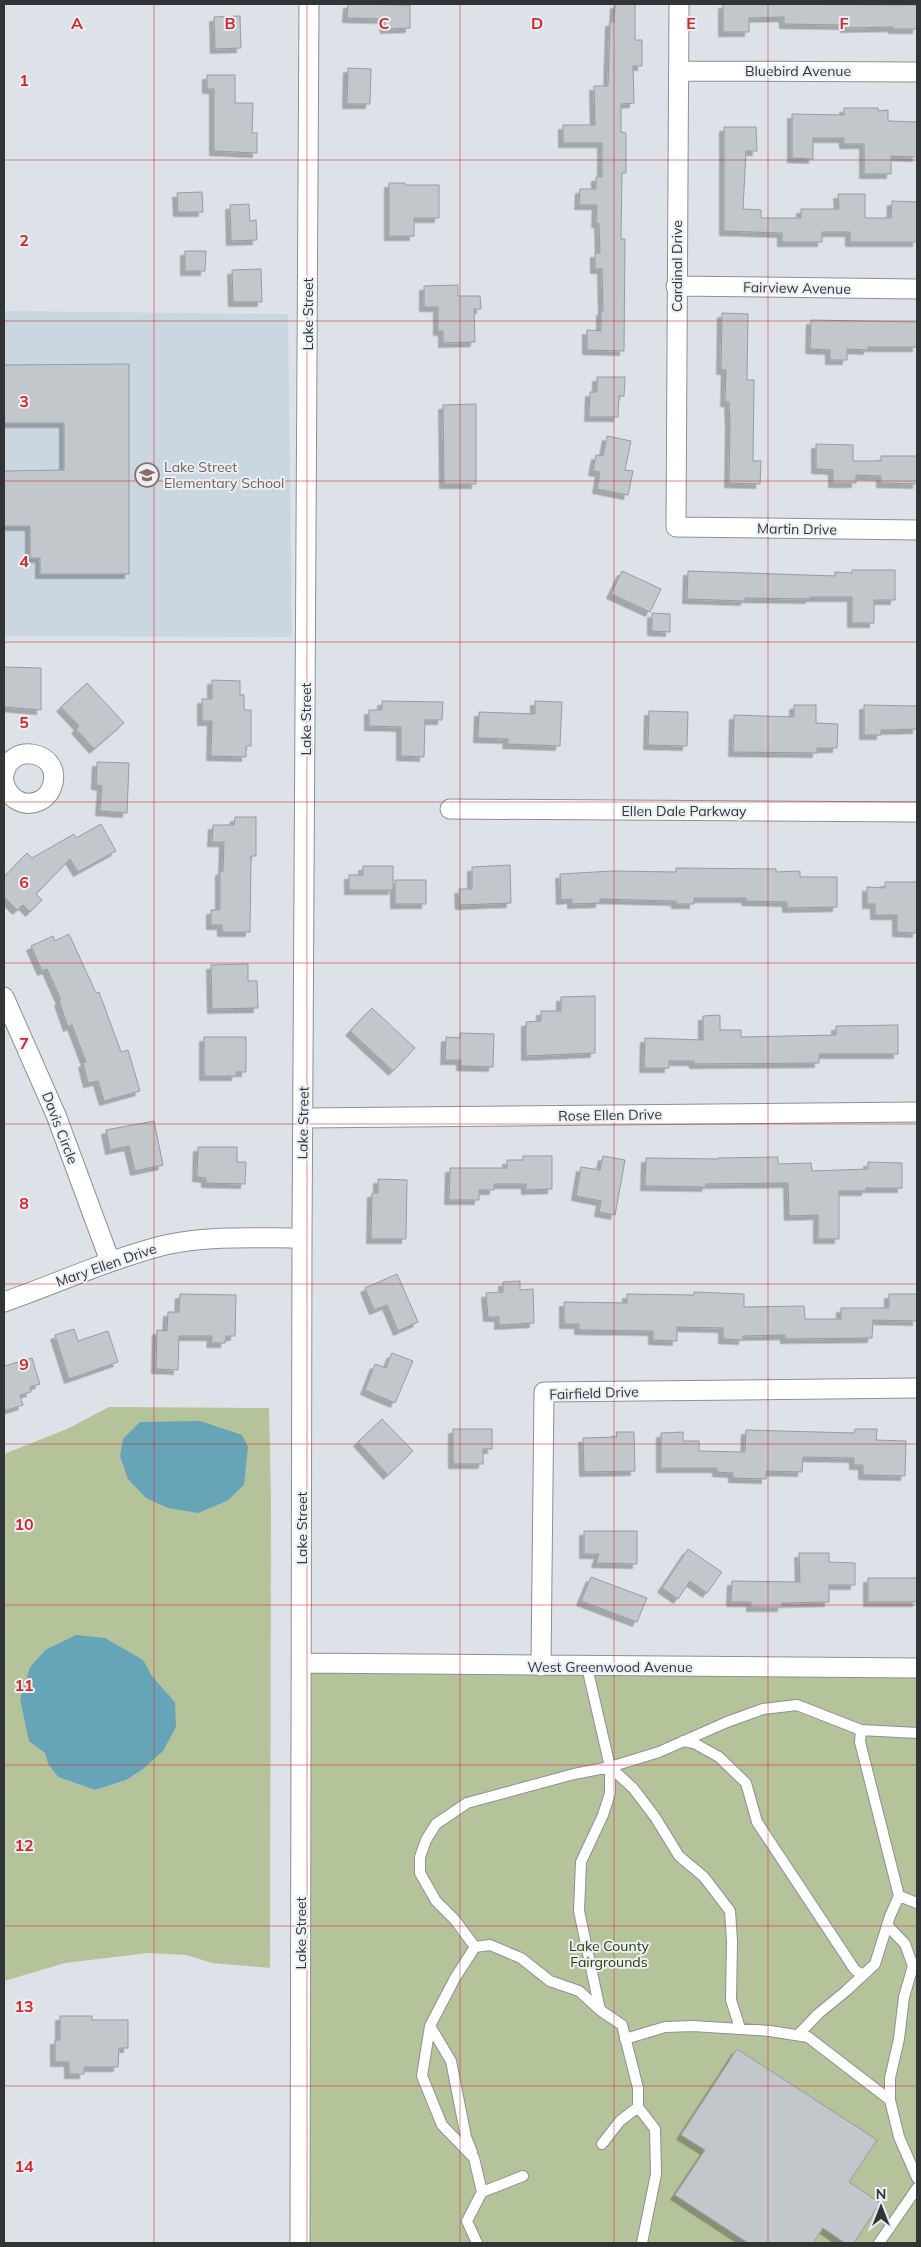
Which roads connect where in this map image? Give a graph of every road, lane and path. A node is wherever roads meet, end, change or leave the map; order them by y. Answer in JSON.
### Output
{"nodes":[{"id":1,"x":309,"y":4,"type":"edge"},
{"id":2,"x":678,"y":4,"type":"edge"},
{"id":3,"x":679,"y":71,"type":"junction"},
{"id":4,"x":917,"y":72,"type":"edge"},
{"id":5,"x":676,"y":286,"type":"junction"},
{"id":6,"x":917,"y":289,"type":"edge"},
{"id":7,"x":676,"y":528,"type":"joint"},
{"id":8,"x":917,"y":530,"type":"edge"},
{"id":9,"x":4,"y":775,"type":"edge"},
{"id":10,"x":6,"y":793,"type":"edge"},
{"id":11,"x":450,"y":809,"type":"dead end"},
{"id":12,"x":917,"y":812,"type":"edge"},
{"id":13,"x":4,"y":997,"type":"edge"},
{"id":14,"x":917,"y":1112,"type":"edge"},
{"id":15,"x":304,"y":1118,"type":"junction"},
{"id":16,"x":302,"y":1238,"type":"junction"},
{"id":17,"x":110,"y":1261,"type":"junction"},
{"id":18,"x":4,"y":1302,"type":"edge"},
{"id":19,"x":917,"y":1388,"type":"edge"},
{"id":20,"x":302,"y":1663,"type":"junction"},
{"id":21,"x":541,"y":1666,"type":"junction"},
{"id":22,"x":587,"y":1667,"type":"junction"},
{"id":23,"x":917,"y":1668,"type":"edge"},
{"id":24,"x":861,"y":1730,"type":"junction"},
{"id":25,"x":917,"y":1733,"type":"edge"},
{"id":26,"x":683,"y":1741,"type":"junction"},
{"id":27,"x":610,"y":1767,"type":"junction"},
{"id":28,"x":899,"y":1896,"type":"junction"},
{"id":29,"x":917,"y":1902,"type":"edge"},
{"id":30,"x":887,"y":1925,"type":"junction"},
{"id":31,"x":475,"y":1947,"type":"junction"},
{"id":32,"x":863,"y":1975,"type":"junction"},
{"id":33,"x":600,"y":2010,"type":"junction"},
{"id":34,"x":430,"y":2026,"type":"junction"},
{"id":35,"x":740,"y":2028,"type":"junction"},
{"id":36,"x":798,"y":2035,"type":"junction"},
{"id":37,"x":625,"y":2038,"type":"junction"},
{"id":38,"x":890,"y":2100,"type":"junction"},
{"id":39,"x":638,"y":2107,"type":"junction"},
{"id":40,"x":602,"y":2144,"type":"dead end"},
{"id":41,"x":474,"y":2158,"type":"junction"},
{"id":42,"x":523,"y":2176,"type":"dead end"},
{"id":43,"x":917,"y":2178,"type":"edge"},
{"id":44,"x":917,"y":2188,"type":"edge"},
{"id":45,"x":482,"y":2192,"type":"junction"},
{"id":46,"x":300,"y":2243,"type":"edge"},
{"id":47,"x":477,"y":2243,"type":"edge"},
{"id":48,"x":642,"y":2243,"type":"edge"},
{"id":49,"x":878,"y":2243,"type":"edge"}],
"edges":[{"from":1,"to":15,"type":"street","name":"Lake Street"},
{"from":2,"to":3,"type":"street","name":"Cardinal Drive"},
{"from":3,"to":4,"type":"street","name":"Bluebird Avenue"},
{"from":3,"to":5,"type":"street","name":"Cardinal Drive"},
{"from":5,"to":6,"type":"street","name":"Fairview Avenue"},
{"from":5,"to":7,"type":"street","name":"Cardinal Drive"},
{"from":7,"to":8,"type":"street","name":"Martin Drive"},
{"from":9,"to":10,"type":"street"},
{"from":11,"to":12,"type":"street","name":"Ellen Dale Parkway"},
{"from":13,"to":17,"type":"street","name":"Davis Circle"},
{"from":14,"to":15,"type":"street","name":"Rose Ellen Drive"},
{"from":15,"to":16,"type":"street","name":"Lake Street"},
{"from":16,"to":17,"type":"street","name":"Mary Ellen Drive"},
{"from":16,"to":20,"type":"street","name":"Lake Street"},
{"from":17,"to":18,"type":"street","name":"Mary Ellen Drive"},
{"from":19,"to":21,"type":"street","name":"Fairfield Drive"},
{"from":20,"to":21,"type":"street","name":"West Greenwood Avenue"},
{"from":20,"to":46,"type":"street","name":"Lake Street"},
{"from":21,"to":22,"type":"street","name":"West Greenwood Avenue"},
{"from":22,"to":23,"type":"street","name":"West Greenwood Avenue"},
{"from":22,"to":27,"type":"lane"},
{"from":24,"to":25,"type":"lane"},
{"from":24,"to":26,"type":"lane"},
{"from":24,"to":28,"type":"lane"},
{"from":26,"to":27,"type":"lane"},
{"from":26,"to":32,"type":"lane"},
{"from":27,"to":31,"type":"lane"},
{"from":27,"to":33,"type":"lane"},
{"from":27,"to":35,"type":"lane"},
{"from":28,"to":29,"type":"lane"},
{"from":28,"to":30,"type":"lane"},
{"from":30,"to":32,"type":"lane"},
{"from":30,"to":38,"type":"lane"},
{"from":31,"to":33,"type":"lane"},
{"from":31,"to":34,"type":"lane"},
{"from":32,"to":36,"type":"lane"},
{"from":33,"to":37,"type":"lane"},
{"from":34,"to":41,"type":"lane"},
{"from":34,"to":41,"type":"lane"},
{"from":35,"to":36,"type":"lane"},
{"from":35,"to":37,"type":"lane"},
{"from":36,"to":38,"type":"lane"},
{"from":37,"to":39,"type":"lane"},
{"from":38,"to":43,"type":"lane"},
{"from":39,"to":40,"type":"lane"},
{"from":39,"to":48,"type":"lane"},
{"from":41,"to":45,"type":"lane"},
{"from":42,"to":45,"type":"lane"},
{"from":44,"to":49,"type":"lane"},
{"from":45,"to":47,"type":"lane"}]}
